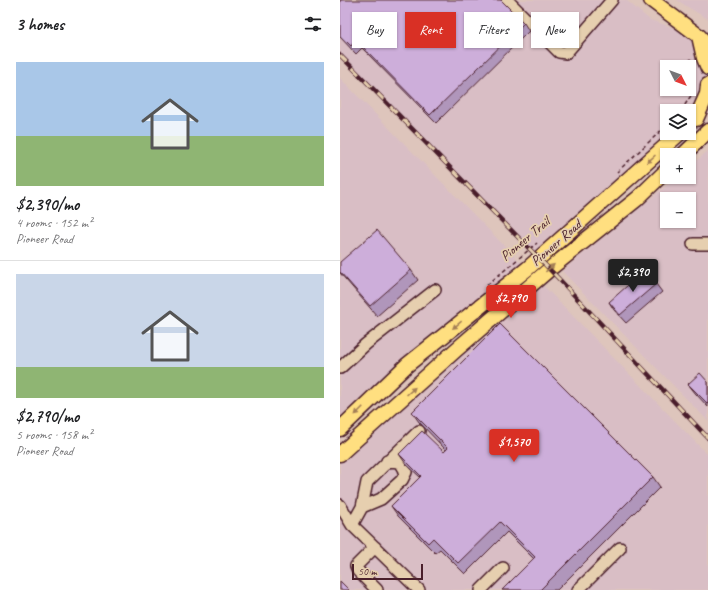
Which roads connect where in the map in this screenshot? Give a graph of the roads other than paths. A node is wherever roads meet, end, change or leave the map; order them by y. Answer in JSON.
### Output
{"nodes":[{"id":1,"x":507,"y":0,"type":"edge"},
{"id":2,"x":612,"y":0,"type":"edge"},
{"id":3,"x":651,"y":0,"type":"edge"},
{"id":4,"x":706,"y":39,"type":"edge"},
{"id":5,"x":708,"y":68,"type":"edge"},
{"id":6,"x":702,"y":87,"type":"edge"},
{"id":7,"x":708,"y":110,"type":"edge"},
{"id":8,"x":696,"y":115,"type":"edge"},
{"id":9,"x":696,"y":119,"type":"edge"},
{"id":10,"x":708,"y":131,"type":"edge"},
{"id":11,"x":672,"y":140,"type":"edge"},
{"id":12,"x":690,"y":148,"type":"edge"},
{"id":13,"x":660,"y":177,"type":"edge"},
{"id":14,"x":693,"y":244,"type":"dead end"},
{"id":15,"x":708,"y":244,"type":"edge"},
{"id":16,"x":435,"y":290,"type":"dead end"},
{"id":17,"x":340,"y":368,"type":"edge"},
{"id":18,"x":340,"y":429,"type":"edge"},
{"id":19,"x":419,"y":431,"type":"dead end"},
{"id":20,"x":340,"y":454,"type":"edge"},
{"id":21,"x":387,"y":461,"type":"junction"},
{"id":22,"x":340,"y":505,"type":"edge"},
{"id":23,"x":362,"y":507,"type":"junction"},
{"id":24,"x":340,"y":518,"type":"edge"},
{"id":25,"x":352,"y":525,"type":"junction"},
{"id":26,"x":375,"y":547,"type":"junction"},
{"id":27,"x":620,"y":548,"type":"dead end"},
{"id":28,"x":503,"y":568,"type":"dead end"},
{"id":29,"x":377,"y":590,"type":"edge"},
{"id":30,"x":419,"y":590,"type":"edge"},
{"id":31,"x":481,"y":590,"type":"edge"},
{"id":32,"x":578,"y":590,"type":"edge"}],
"edges":[{"from":1,"to":2,"type":"street"},
{"from":3,"to":4,"type":"main road"},
{"from":4,"to":5,"type":"main road"},
{"from":6,"to":8,"type":"main road"},
{"from":7,"to":9,"type":"main road"},
{"from":10,"to":12,"type":"main road"},
{"from":11,"to":18,"type":"main road","name":"Pioneer Road","one_way":true},
{"from":20,"to":13,"type":"main road","name":"Pioneer Road","one_way":true},
{"from":14,"to":15,"type":"street"},
{"from":16,"to":17,"type":"street"},
{"from":19,"to":21,"type":"street"},
{"from":21,"to":23,"type":"street"},
{"from":21,"to":23,"type":"street"},
{"from":22,"to":25,"type":"street"},
{"from":23,"to":25,"type":"street"},
{"from":24,"to":25,"type":"street"},
{"from":25,"to":26,"type":"street"},
{"from":26,"to":29,"type":"street"},
{"from":26,"to":30,"type":"street"},
{"from":27,"to":32,"type":"street"},
{"from":28,"to":31,"type":"street"}]}
